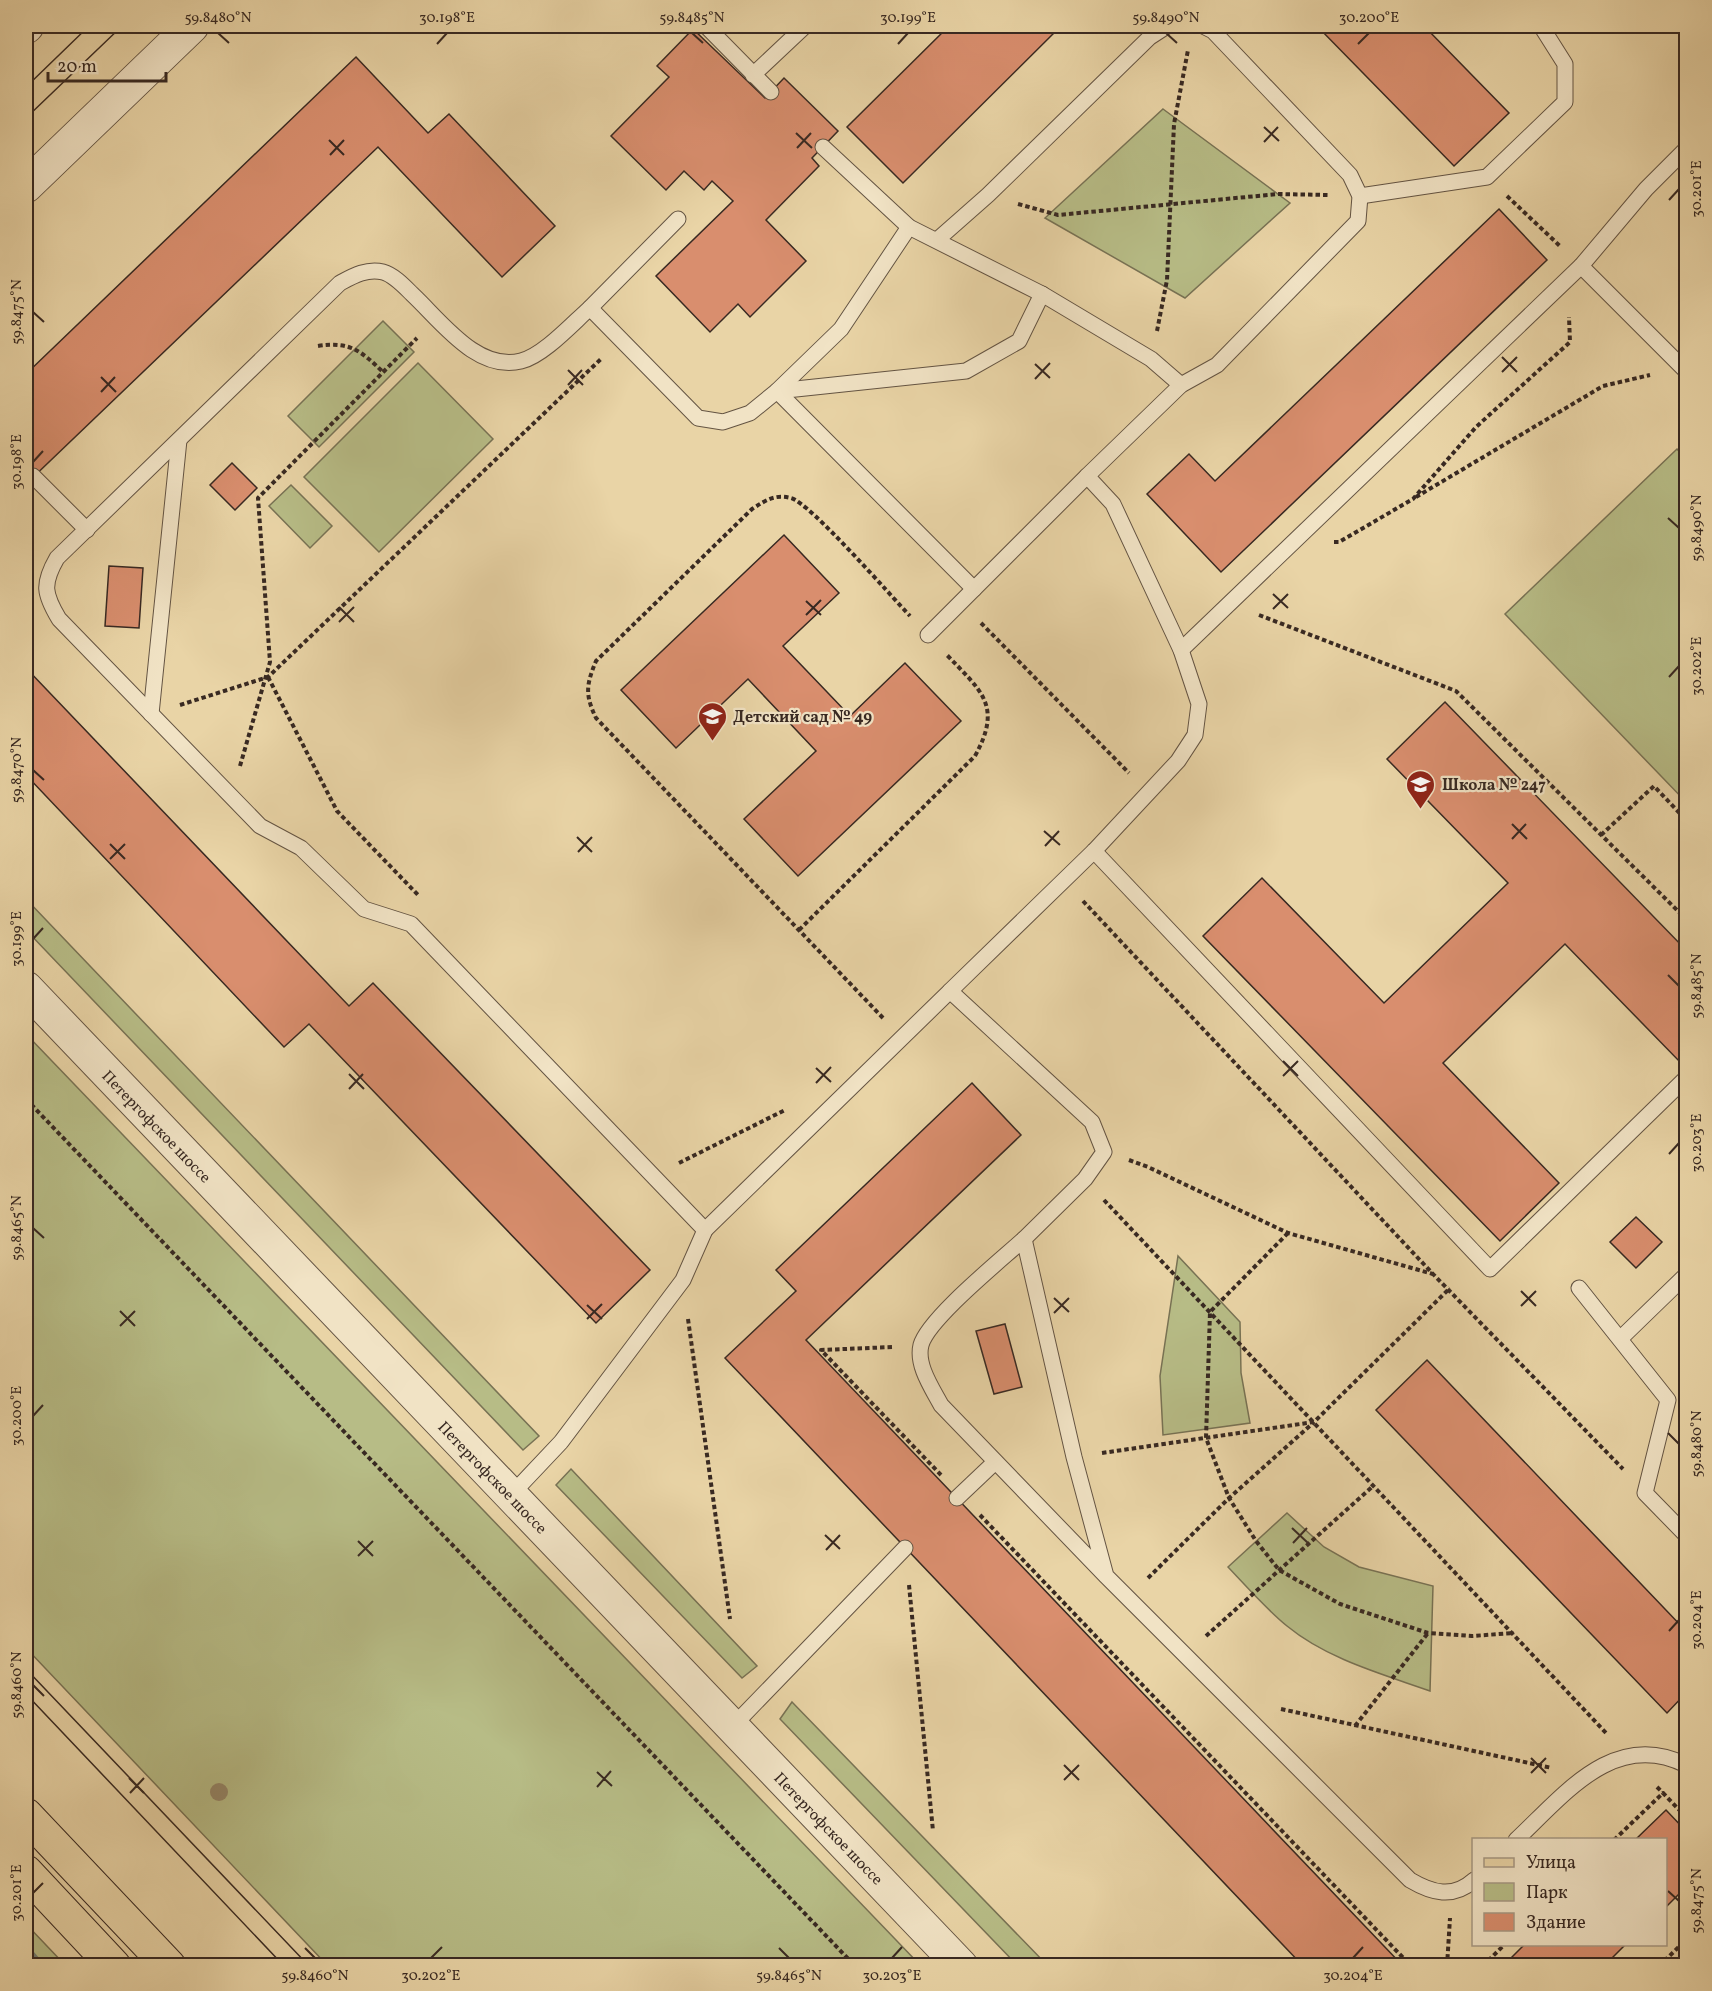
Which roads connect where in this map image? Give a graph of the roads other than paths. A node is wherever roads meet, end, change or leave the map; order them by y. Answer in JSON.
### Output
{"nodes":[{"id":1,"x":192,"y":26,"type":"edge"},
{"id":2,"x":706,"y":26,"type":"edge"},
{"id":3,"x":805,"y":26,"type":"edge"},
{"id":4,"x":1167,"y":26,"type":"edge"},
{"id":5,"x":1203,"y":26,"type":"edge"},
{"id":6,"x":1547,"y":27,"type":"edge"},
{"id":7,"x":753,"y":75,"type":"junction"},
{"id":8,"x":771,"y":92,"type":"dead end"},
{"id":9,"x":823,"y":147,"type":"dead end"},
{"id":10,"x":1686,"y":149,"type":"edge"},
{"id":11,"x":26,"y":186,"type":"edge"},
{"id":12,"x":1360,"y":196,"type":"junction"},
{"id":13,"x":678,"y":219,"type":"dead end"},
{"id":14,"x":909,"y":227,"type":"junction"},
{"id":15,"x":937,"y":240,"type":"junction"},
{"id":16,"x":1581,"y":266,"type":"junction"},
{"id":17,"x":1042,"y":294,"type":"junction"},
{"id":18,"x":590,"y":308,"type":"junction"},
{"id":19,"x":1685,"y":370,"type":"edge"},
{"id":20,"x":1181,"y":385,"type":"junction"},
{"id":21,"x":777,"y":391,"type":"junction"},
{"id":22,"x":179,"y":440,"type":"junction"},
{"id":23,"x":33,"y":476,"type":"dead end"},
{"id":24,"x":1087,"y":476,"type":"junction"},
{"id":25,"x":87,"y":530,"type":"junction"},
{"id":26,"x":974,"y":589,"type":"junction"},
{"id":27,"x":928,"y":635,"type":"road end"},
{"id":28,"x":1181,"y":650,"type":"junction"},
{"id":29,"x":151,"y":714,"type":"junction"},
{"id":30,"x":1094,"y":850,"type":"junction"},
{"id":31,"x":26,"y":988,"type":"edge"},
{"id":32,"x":950,"y":991,"type":"junction"},
{"id":33,"x":1686,"y":1078,"type":"edge"},
{"id":34,"x":705,"y":1230,"type":"junction"},
{"id":35,"x":1024,"y":1239,"type":"junction"},
{"id":36,"x":1686,"y":1275,"type":"edge"},
{"id":37,"x":1579,"y":1287,"type":"dead end"},
{"id":38,"x":1621,"y":1338,"type":"junction"},
{"id":39,"x":995,"y":1462,"type":"junction"},
{"id":40,"x":510,"y":1496,"type":"junction"},
{"id":41,"x":959,"y":1497,"type":"road end"},
{"id":42,"x":1686,"y":1535,"type":"edge"},
{"id":43,"x":905,"y":1548,"type":"road end"},
{"id":44,"x":1106,"y":1576,"type":"junction"},
{"id":45,"x":732,"y":1727,"type":"junction"},
{"id":46,"x":1686,"y":1765,"type":"edge"},
{"id":47,"x":26,"y":1815,"type":"edge"},
{"id":48,"x":1517,"y":1838,"type":"edge"},
{"id":49,"x":26,"y":1872,"type":"edge"},
{"id":50,"x":1472,"y":1881,"type":"edge"},
{"id":51,"x":114,"y":1965,"type":"edge"},
{"id":52,"x":169,"y":1965,"type":"edge"},
{"id":53,"x":960,"y":1965,"type":"edge"}],
"edges":[{"from":1,"to":11,"type":"street"},
{"from":2,"to":7,"type":"lane"},
{"from":3,"to":7,"type":"lane"},
{"from":4,"to":15,"type":"lane"},
{"from":5,"to":12,"type":"lane"},
{"from":6,"to":12,"type":"lane"},
{"from":7,"to":8,"type":"lane"},
{"from":9,"to":14,"type":"lane"},
{"from":10,"to":16,"type":"lane"},
{"from":12,"to":20,"type":"lane"},
{"from":13,"to":18,"type":"lane"},
{"from":14,"to":15,"type":"lane"},
{"from":14,"to":21,"type":"lane"},
{"from":15,"to":17,"type":"lane"},
{"from":16,"to":19,"type":"lane"},
{"from":16,"to":28,"type":"lane"},
{"from":17,"to":20,"type":"lane"},
{"from":17,"to":21,"type":"lane"},
{"from":18,"to":21,"type":"lane"},
{"from":18,"to":22,"type":"lane"},
{"from":20,"to":24,"type":"lane"},
{"from":21,"to":26,"type":"lane"},
{"from":22,"to":25,"type":"lane"},
{"from":22,"to":29,"type":"lane"},
{"from":23,"to":25,"type":"lane"},
{"from":24,"to":26,"type":"lane"},
{"from":24,"to":28,"type":"lane"},
{"from":25,"to":29,"type":"lane"},
{"from":26,"to":27,"type":"lane"},
{"from":28,"to":30,"type":"lane"},
{"from":29,"to":34,"type":"lane"},
{"from":30,"to":32,"type":"lane"},
{"from":30,"to":33,"type":"lane"},
{"from":31,"to":40,"type":"street","name":"Петергофское шоссе"},
{"from":32,"to":34,"type":"lane"},
{"from":32,"to":35,"type":"lane"},
{"from":34,"to":40,"type":"lane"},
{"from":35,"to":39,"type":"lane"},
{"from":35,"to":44,"type":"lane"},
{"from":36,"to":38,"type":"lane"},
{"from":37,"to":38,"type":"lane"},
{"from":38,"to":42,"type":"lane"},
{"from":39,"to":41,"type":"lane"},
{"from":39,"to":44,"type":"lane"},
{"from":40,"to":45,"type":"street","name":"Петергофское шоссе"},
{"from":43,"to":45,"type":"lane"},
{"from":44,"to":50,"type":"lane"},
{"from":45,"to":53,"type":"street","name":"Петергофское шоссе"},
{"from":46,"to":48,"type":"lane"},
{"from":47,"to":52,"type":"main road"},
{"from":49,"to":51,"type":"main road"}]}
